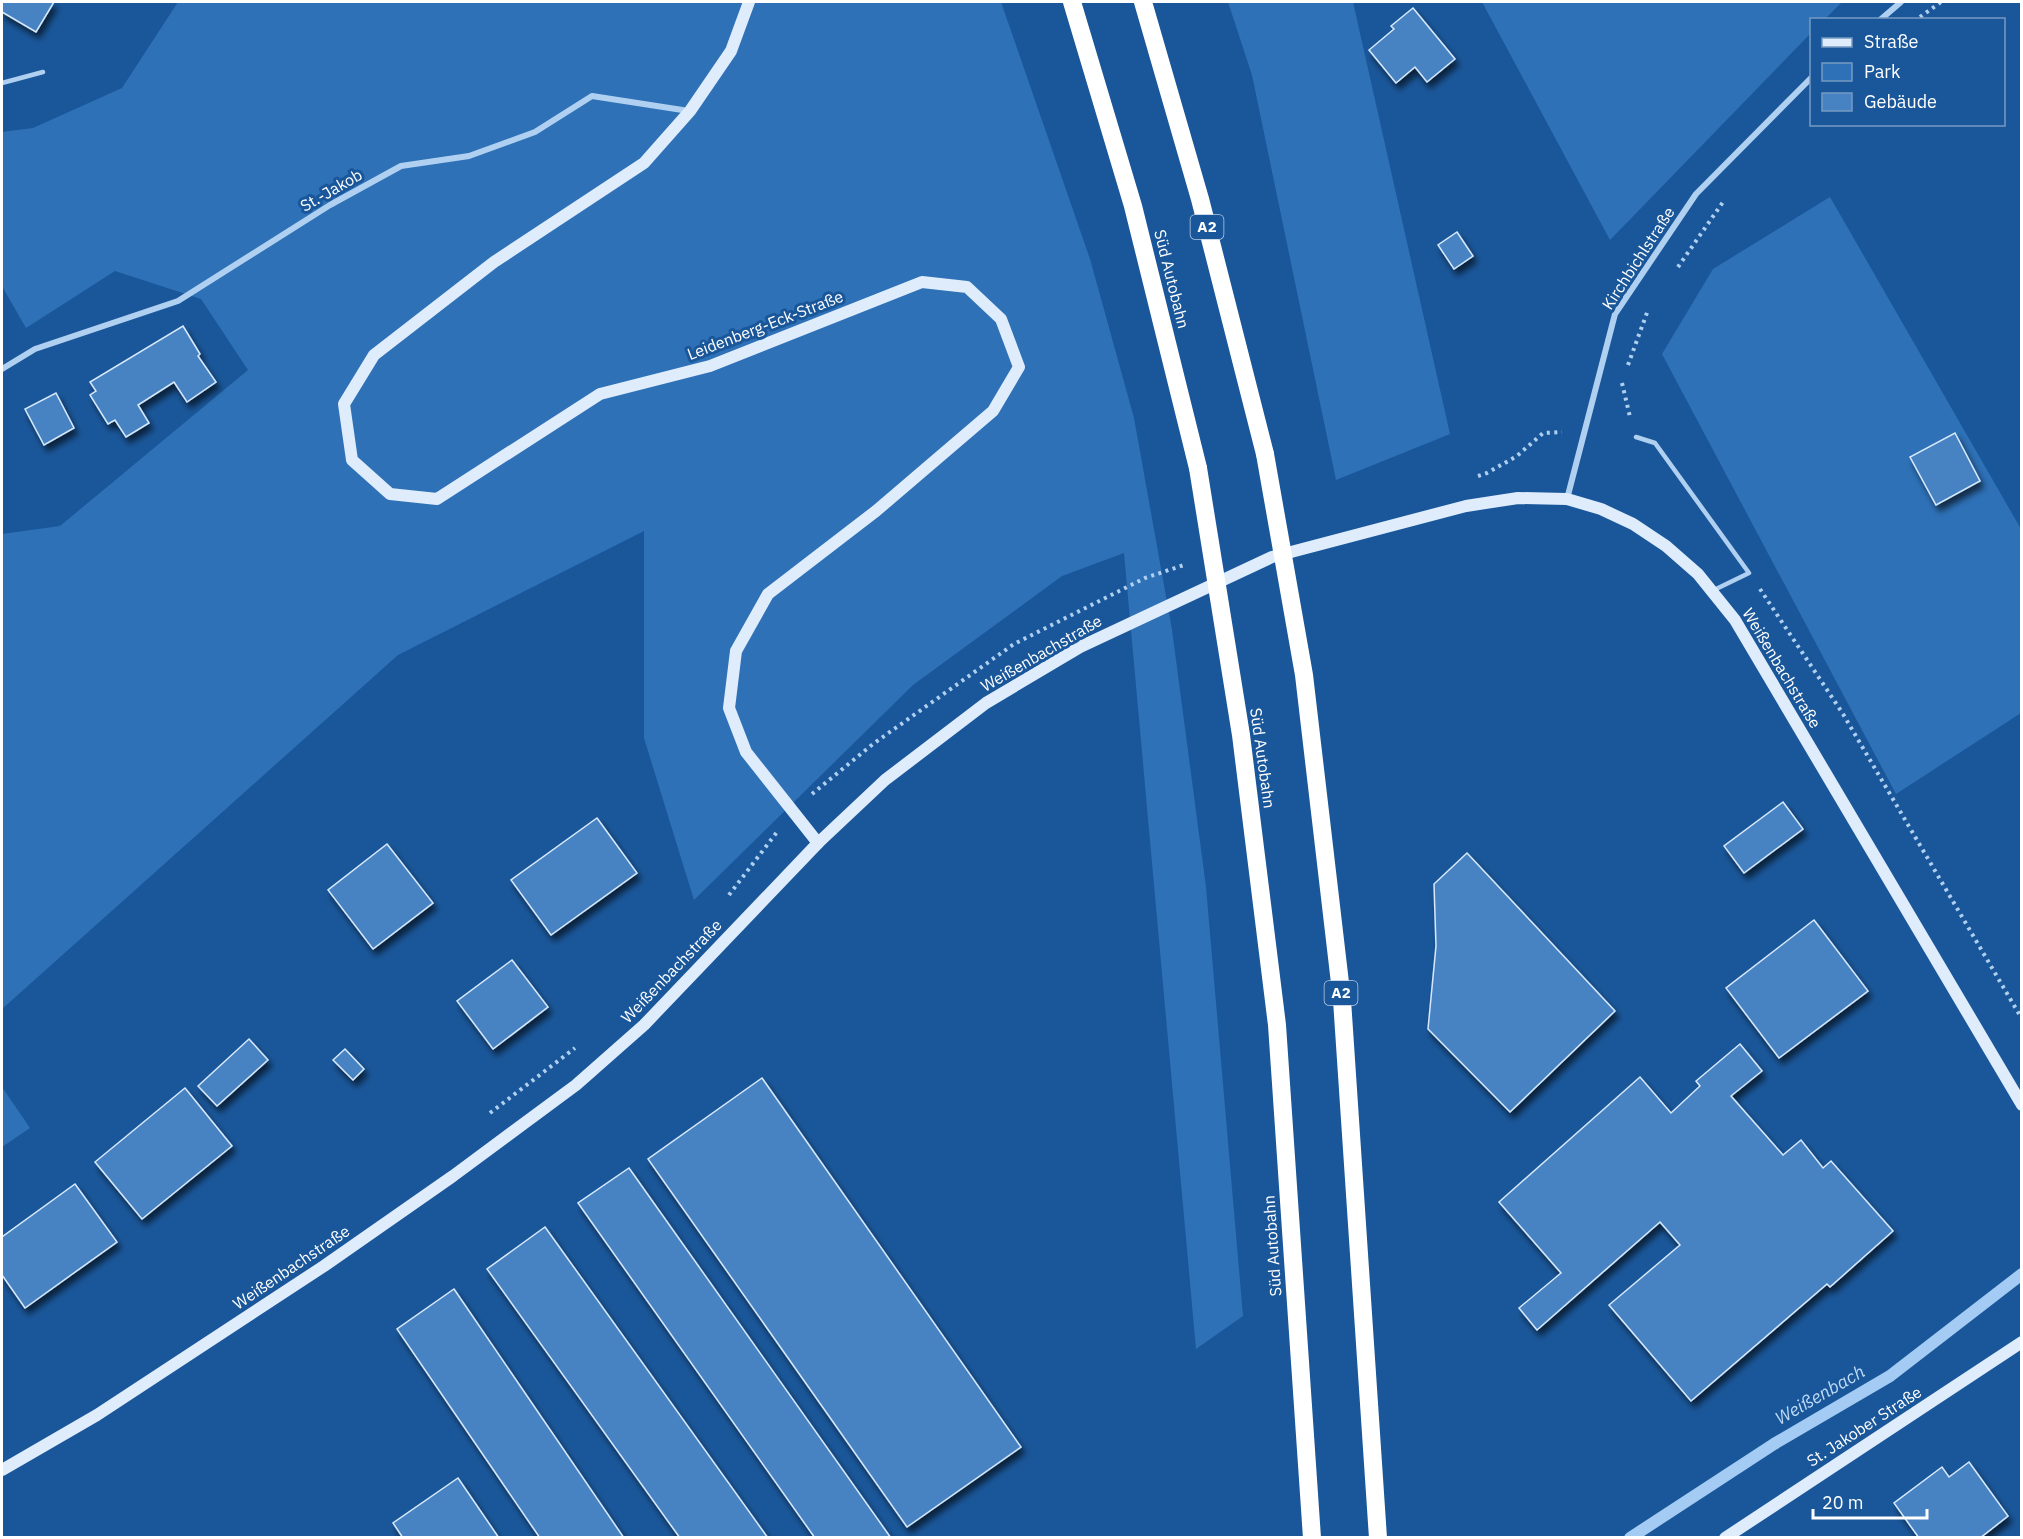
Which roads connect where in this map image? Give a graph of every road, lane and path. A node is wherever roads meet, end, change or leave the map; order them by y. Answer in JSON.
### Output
{"nodes":[{"id":1,"x":749,"y":2,"type":"edge"},
{"id":2,"x":1072,"y":2,"type":"edge"},
{"id":3,"x":1143,"y":2,"type":"edge"},
{"id":4,"x":1901,"y":2,"type":"edge"},
{"id":5,"x":1941,"y":2,"type":"edge"},
{"id":6,"x":1882,"y":18,"type":"edge"},
{"id":7,"x":1919,"y":18,"type":"edge"},
{"id":8,"x":43,"y":72,"type":"dead end"},
{"id":9,"x":1810,"y":79,"type":"edge"},
{"id":10,"x":2,"y":83,"type":"edge"},
{"id":11,"x":690,"y":111,"type":"junction"},
{"id":12,"x":1730,"y":193,"type":"dead end"},
{"id":13,"x":1674,"y":272,"type":"dead end"},
{"id":14,"x":1654,"y":301,"type":"dead end"},
{"id":15,"x":2,"y":369,"type":"edge"},
{"id":16,"x":1636,"y":437,"type":"joint"},
{"id":17,"x":1567,"y":499,"type":"junction"},
{"id":18,"x":1749,"y":573,"type":"junction"},
{"id":19,"x":1712,"y":591,"type":"junction"},
{"id":20,"x":818,"y":843,"type":"junction"},
{"id":21,"x":2022,"y":1019,"type":"edge"},
{"id":22,"x":2022,"y":1105,"type":"edge"},
{"id":23,"x":2022,"y":1342,"type":"edge"},
{"id":24,"x":2,"y":1470,"type":"edge"},
{"id":25,"x":1312,"y":1538,"type":"edge"},
{"id":26,"x":1378,"y":1538,"type":"edge"},
{"id":27,"x":1725,"y":1538,"type":"edge"}],
"edges":[{"from":1,"to":11,"type":"main road","name":"Leidenberg-Eck-Straße"},
{"from":2,"to":25,"type":"highway","name":"Süd Autobahn","bridge":true},
{"from":3,"to":26,"type":"highway","number":"A2","bridge":true},
{"from":4,"to":6,"type":"street"},
{"from":5,"to":7,"type":"path"},
{"from":8,"to":10,"type":"lane"},
{"from":9,"to":17,"type":"street","name":"Kirchbichlstraße"},
{"from":11,"to":15,"type":"street","name":"St.-Jakob"},
{"from":11,"to":20,"type":"main road","name":"Leidenberg-Eck-Straße"},
{"from":12,"to":13,"type":"path"},
{"from":14,"to":16,"type":"path"},
{"from":16,"to":18,"type":"lane"},
{"from":17,"to":19,"type":"main road","name":"Weißenbachstraße"},
{"from":17,"to":20,"type":"main road","name":"Weißenbachstraße"},
{"from":18,"to":19,"type":"lane"},
{"from":18,"to":21,"type":"path"},
{"from":19,"to":22,"type":"main road","name":"Weißenbachstraße"},
{"from":20,"to":24,"type":"main road","name":"Weißenbachstraße"},
{"from":23,"to":27,"type":"main road","name":"St. Jakober Straße"}]}
